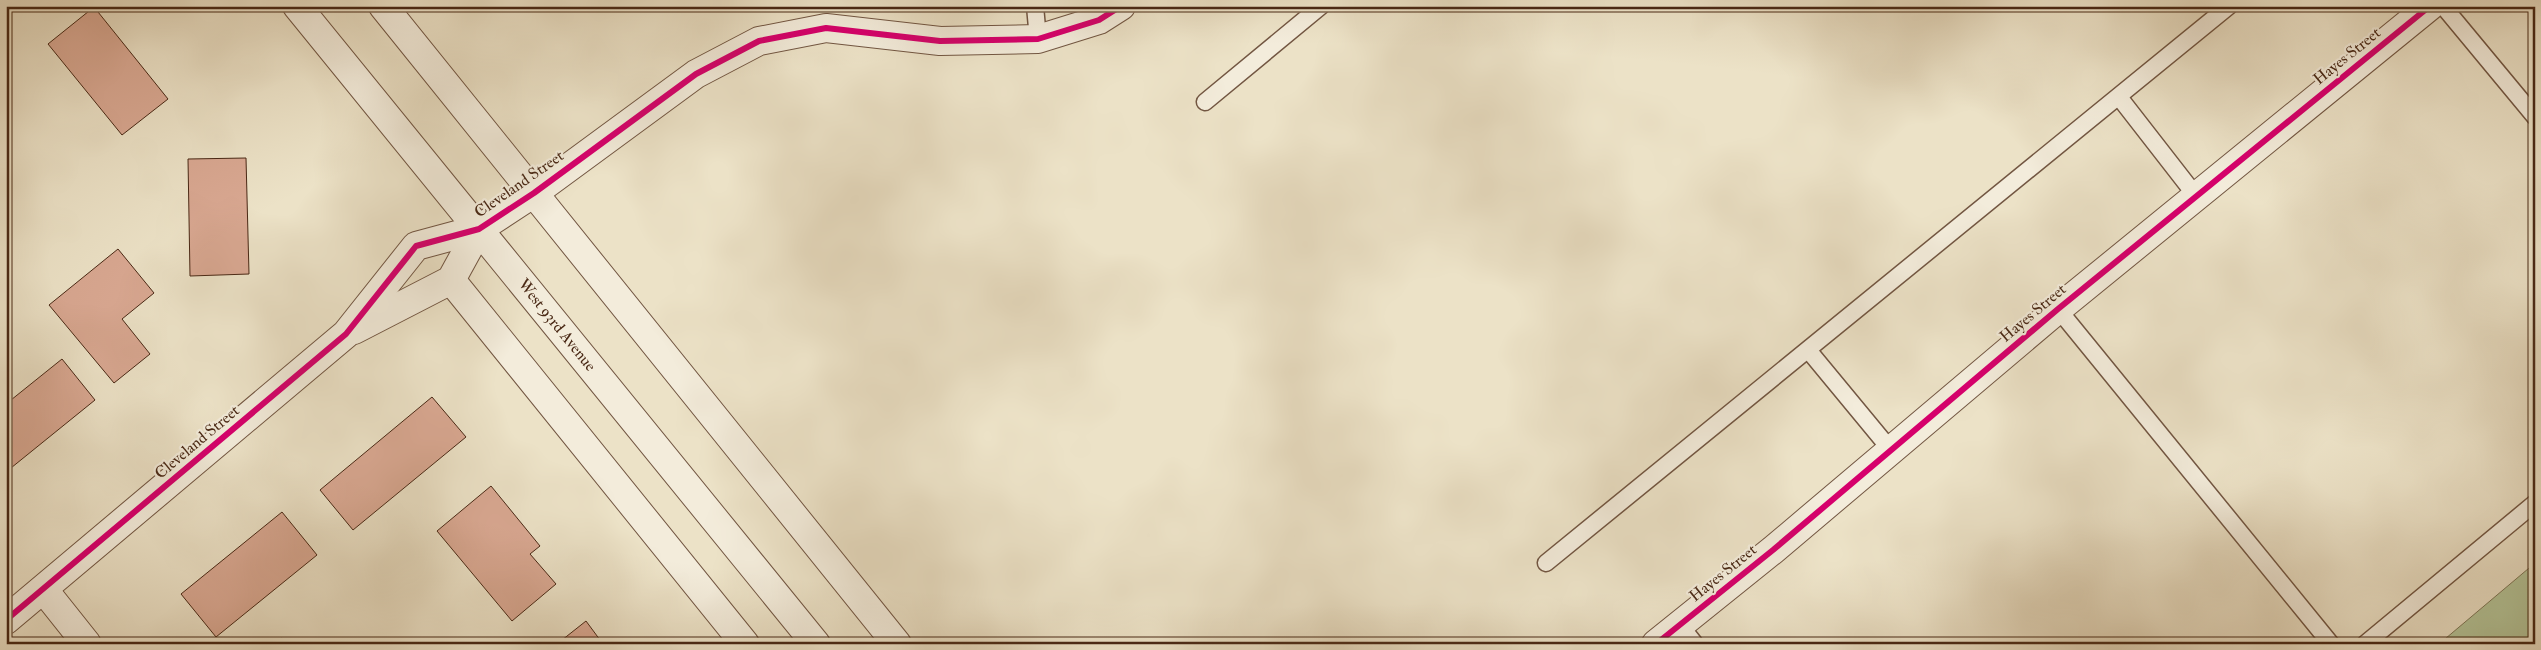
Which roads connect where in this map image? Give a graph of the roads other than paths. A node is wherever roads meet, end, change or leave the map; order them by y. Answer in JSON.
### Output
{"nodes":[{"id":1,"x":298,"y":6,"type":"edge"},
{"id":2,"x":382,"y":6,"type":"edge"},
{"id":3,"x":1035,"y":6,"type":"edge"},
{"id":4,"x":1121,"y":6,"type":"edge"},
{"id":5,"x":1321,"y":6,"type":"edge"},
{"id":6,"x":2229,"y":6,"type":"edge"},
{"id":7,"x":2430,"y":6,"type":"edge"},
{"id":8,"x":2443,"y":6,"type":"edge"},
{"id":9,"x":1038,"y":40,"type":"junction"},
{"id":10,"x":2119,"y":97,"type":"junction"},
{"id":11,"x":1205,"y":102,"type":"dead end"},
{"id":12,"x":2535,"y":117,"type":"edge"},
{"id":13,"x":534,"y":193,"type":"junction"},
{"id":14,"x":2196,"y":196,"type":"junction"},
{"id":15,"x":479,"y":229,"type":"junction"},
{"id":16,"x":451,"y":280,"type":"junction"},
{"id":17,"x":2058,"y":309,"type":"junction"},
{"id":18,"x":346,"y":334,"type":"junction"},
{"id":19,"x":1809,"y":351,"type":"junction"},
{"id":20,"x":1890,"y":449,"type":"junction"},
{"id":21,"x":2535,"y":504,"type":"edge"},
{"id":22,"x":1546,"y":563,"type":"dead end"},
{"id":23,"x":44,"y":590,"type":"junction"},
{"id":24,"x":6,"y":620,"type":"edge"},
{"id":25,"x":1688,"y":634,"type":"edge"},
{"id":26,"x":87,"y":644,"type":"edge"},
{"id":27,"x":745,"y":644,"type":"edge"},
{"id":28,"x":816,"y":644,"type":"edge"},
{"id":29,"x":897,"y":644,"type":"edge"},
{"id":30,"x":1656,"y":644,"type":"edge"},
{"id":31,"x":2331,"y":644,"type":"edge"},
{"id":32,"x":2365,"y":644,"type":"edge"}],
"edges":[{"from":1,"to":15,"type":"street","name":"West 93rd Avenue"},
{"from":2,"to":13,"type":"street"},
{"from":3,"to":9,"type":"lane"},
{"from":4,"to":9,"type":"street","name":"Cleveland Street"},
{"from":5,"to":11,"type":"lane"},
{"from":6,"to":10,"type":"lane"},
{"from":7,"to":14,"type":"street","name":"Hayes Street"},
{"from":8,"to":12,"type":"lane"},
{"from":9,"to":13,"type":"street","name":"Cleveland Street"},
{"from":10,"to":14,"type":"lane"},
{"from":10,"to":19,"type":"lane"},
{"from":13,"to":15,"type":"street","name":"Cleveland Street"},
{"from":13,"to":29,"type":"street"},
{"from":14,"to":17,"type":"street","name":"Hayes Street"},
{"from":15,"to":16,"type":"street","name":"Cleveland Street"},
{"from":15,"to":18,"type":"street","name":"Cleveland Street"},
{"from":15,"to":28,"type":"street","name":"West 93rd Avenue"},
{"from":16,"to":18,"type":"street","name":"Cleveland Street"},
{"from":16,"to":27,"type":"street"},
{"from":17,"to":20,"type":"street","name":"Hayes Street"},
{"from":17,"to":31,"type":"lane"},
{"from":18,"to":23,"type":"street","name":"Cleveland Street"},
{"from":19,"to":20,"type":"lane"},
{"from":19,"to":22,"type":"lane"},
{"from":20,"to":25,"type":"street","name":"Hayes Street"},
{"from":21,"to":32,"type":"lane"},
{"from":23,"to":24,"type":"street","name":"Cleveland Street"},
{"from":23,"to":26,"type":"street"},
{"from":25,"to":30,"type":"street","name":"Hayes Street"}]}
